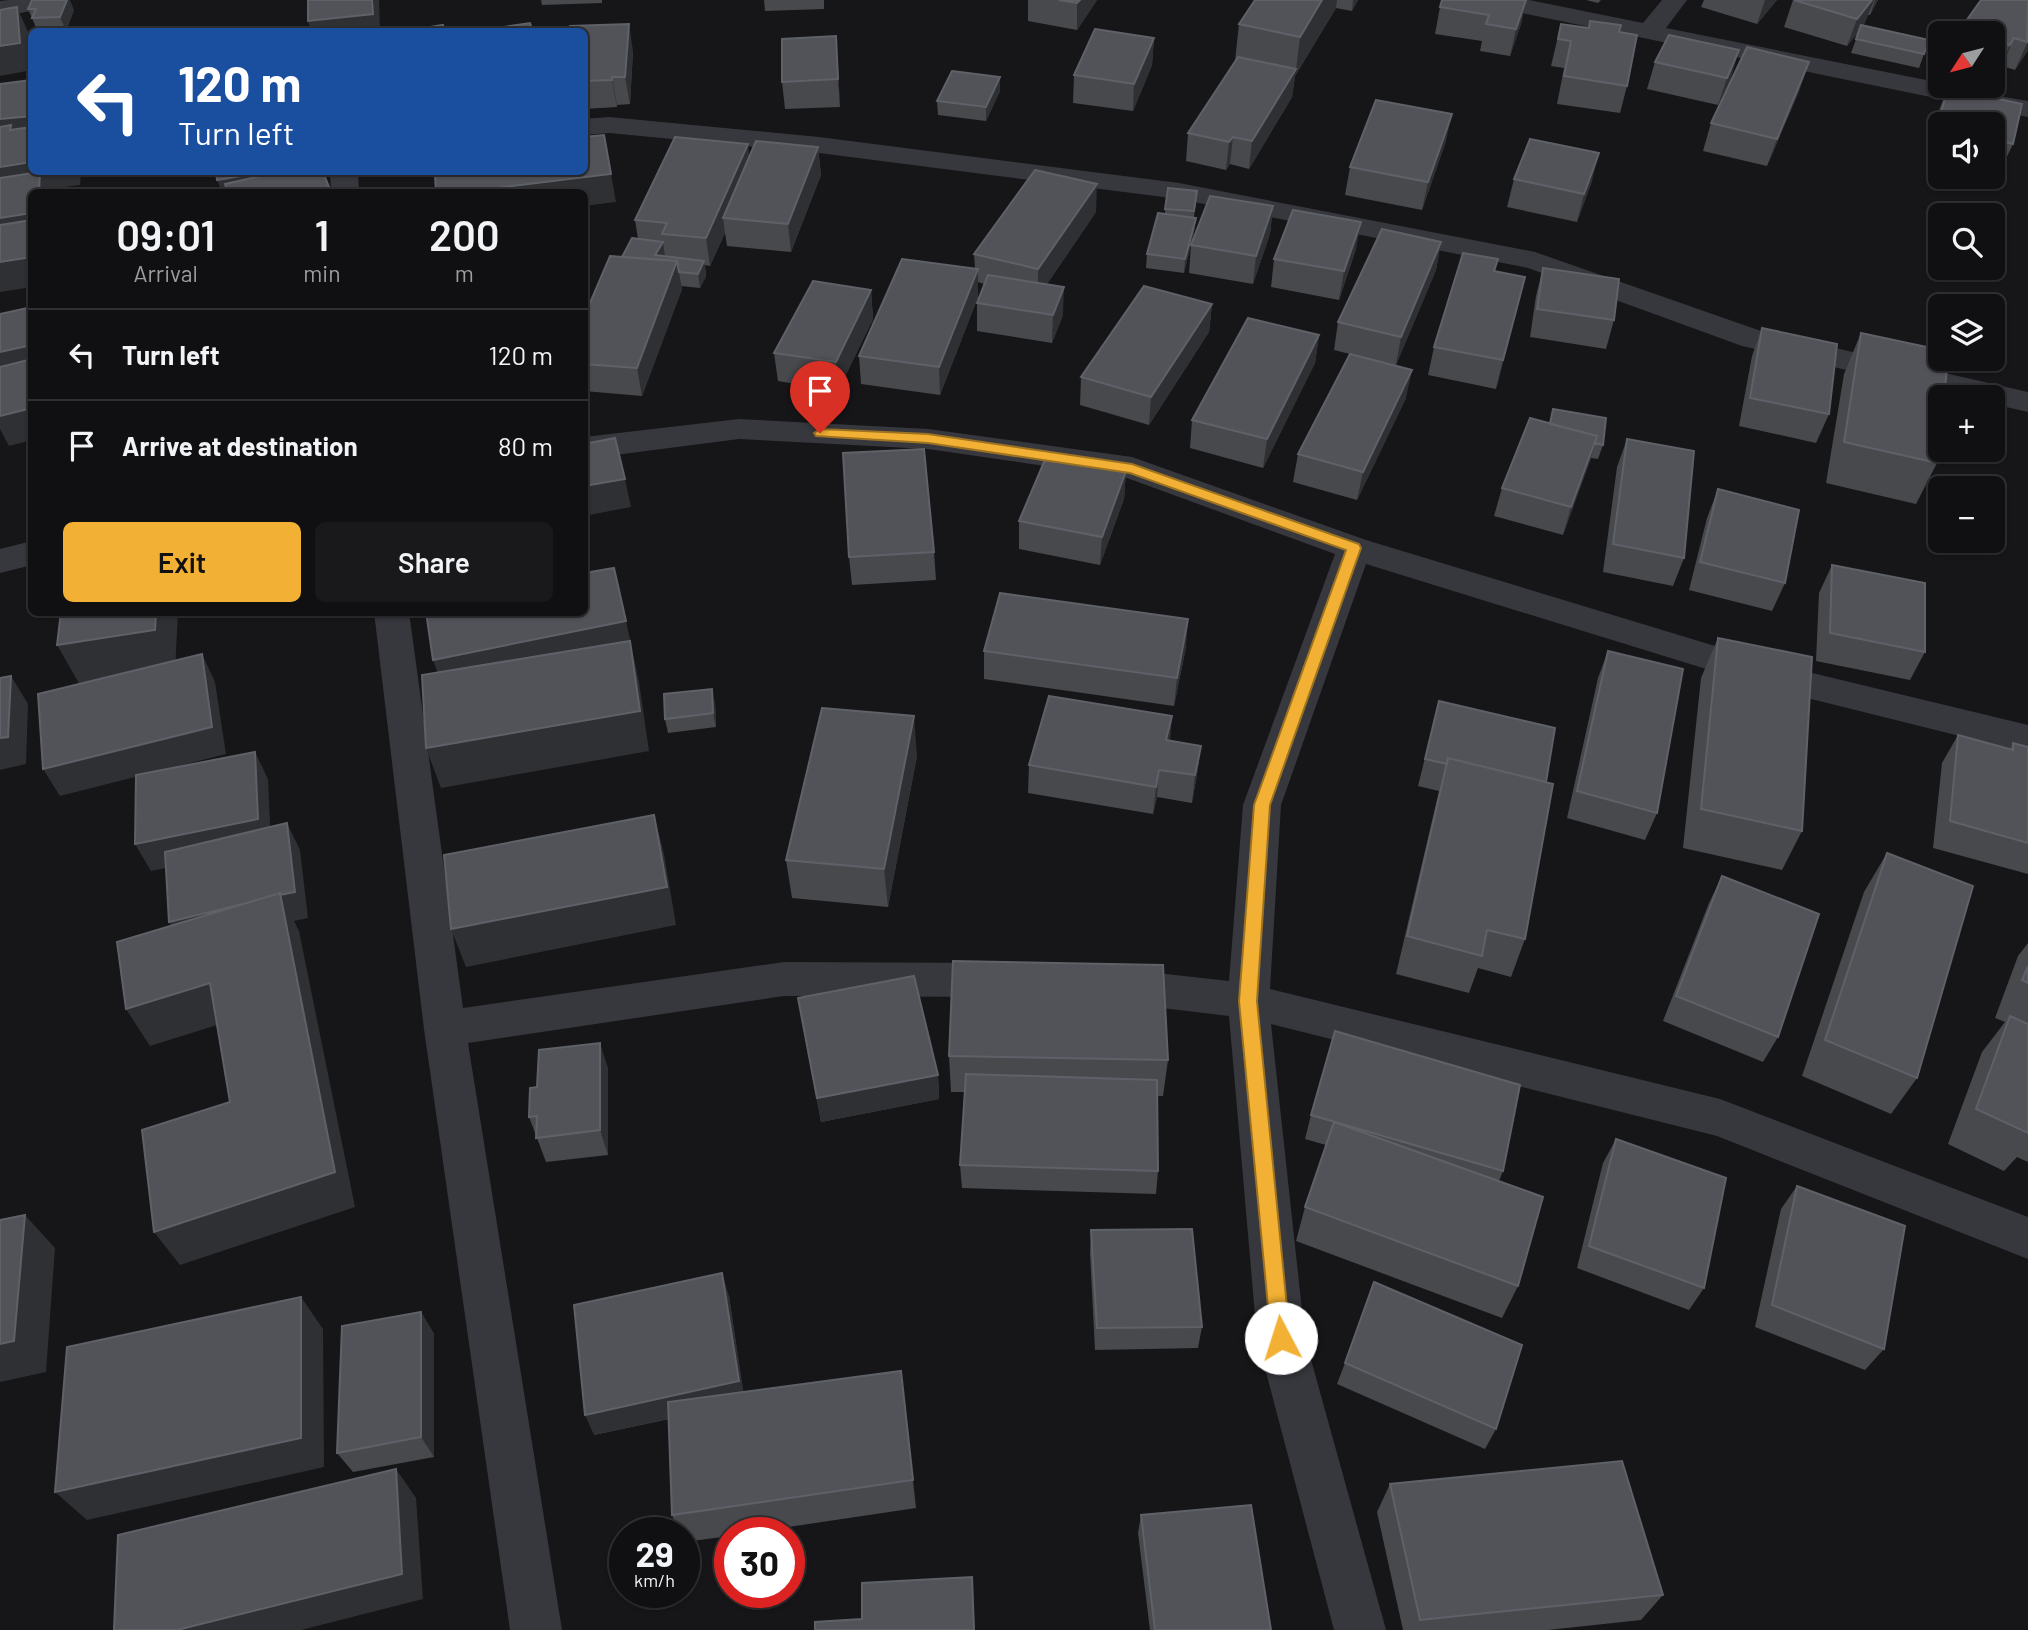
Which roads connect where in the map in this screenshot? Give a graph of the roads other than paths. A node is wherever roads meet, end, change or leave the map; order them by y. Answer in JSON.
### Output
{"nodes":[{"id":1,"x":53,"y":0,"type":"edge"},
{"id":2,"x":1492,"y":0,"type":"edge"},
{"id":3,"x":1675,"y":0,"type":"edge"},
{"id":4,"x":0,"y":9,"type":"edge"},
{"id":5,"x":1648,"y":32,"type":"junction"},
{"id":6,"x":2028,"y":109,"type":"edge"},
{"id":7,"x":588,"y":127,"type":"edge"},
{"id":8,"x":2028,"y":402,"type":"edge"},
{"id":9,"x":588,"y":448,"type":"edge"},
{"id":10,"x":1354,"y":548,"type":"junction"},
{"id":11,"x":28,"y":554,"type":"edge"},
{"id":12,"x":0,"y":561,"type":"edge"},
{"id":13,"x":392,"y":616,"type":"edge"},
{"id":14,"x":2028,"y":739,"type":"edge"},
{"id":15,"x":1248,"y":1001,"type":"junction"},
{"id":16,"x":445,"y":1029,"type":"junction"},
{"id":17,"x":2028,"y":1238,"type":"edge"},
{"id":18,"x":536,"y":1630,"type":"edge"},
{"id":19,"x":1360,"y":1630,"type":"edge"}],
"edges":[{"from":1,"to":4,"type":"street"},
{"from":2,"to":5,"type":"street"},
{"from":3,"to":5,"type":"street"},
{"from":5,"to":6,"type":"street"},
{"from":7,"to":8,"type":"street"},
{"from":9,"to":10,"type":"street"},
{"from":10,"to":14,"type":"street"},
{"from":10,"to":15,"type":"street"},
{"from":11,"to":12,"type":"street"},
{"from":13,"to":16,"type":"street"},
{"from":15,"to":16,"type":"street"},
{"from":15,"to":17,"type":"street"},
{"from":15,"to":19,"type":"street"},
{"from":16,"to":18,"type":"street"}]}
